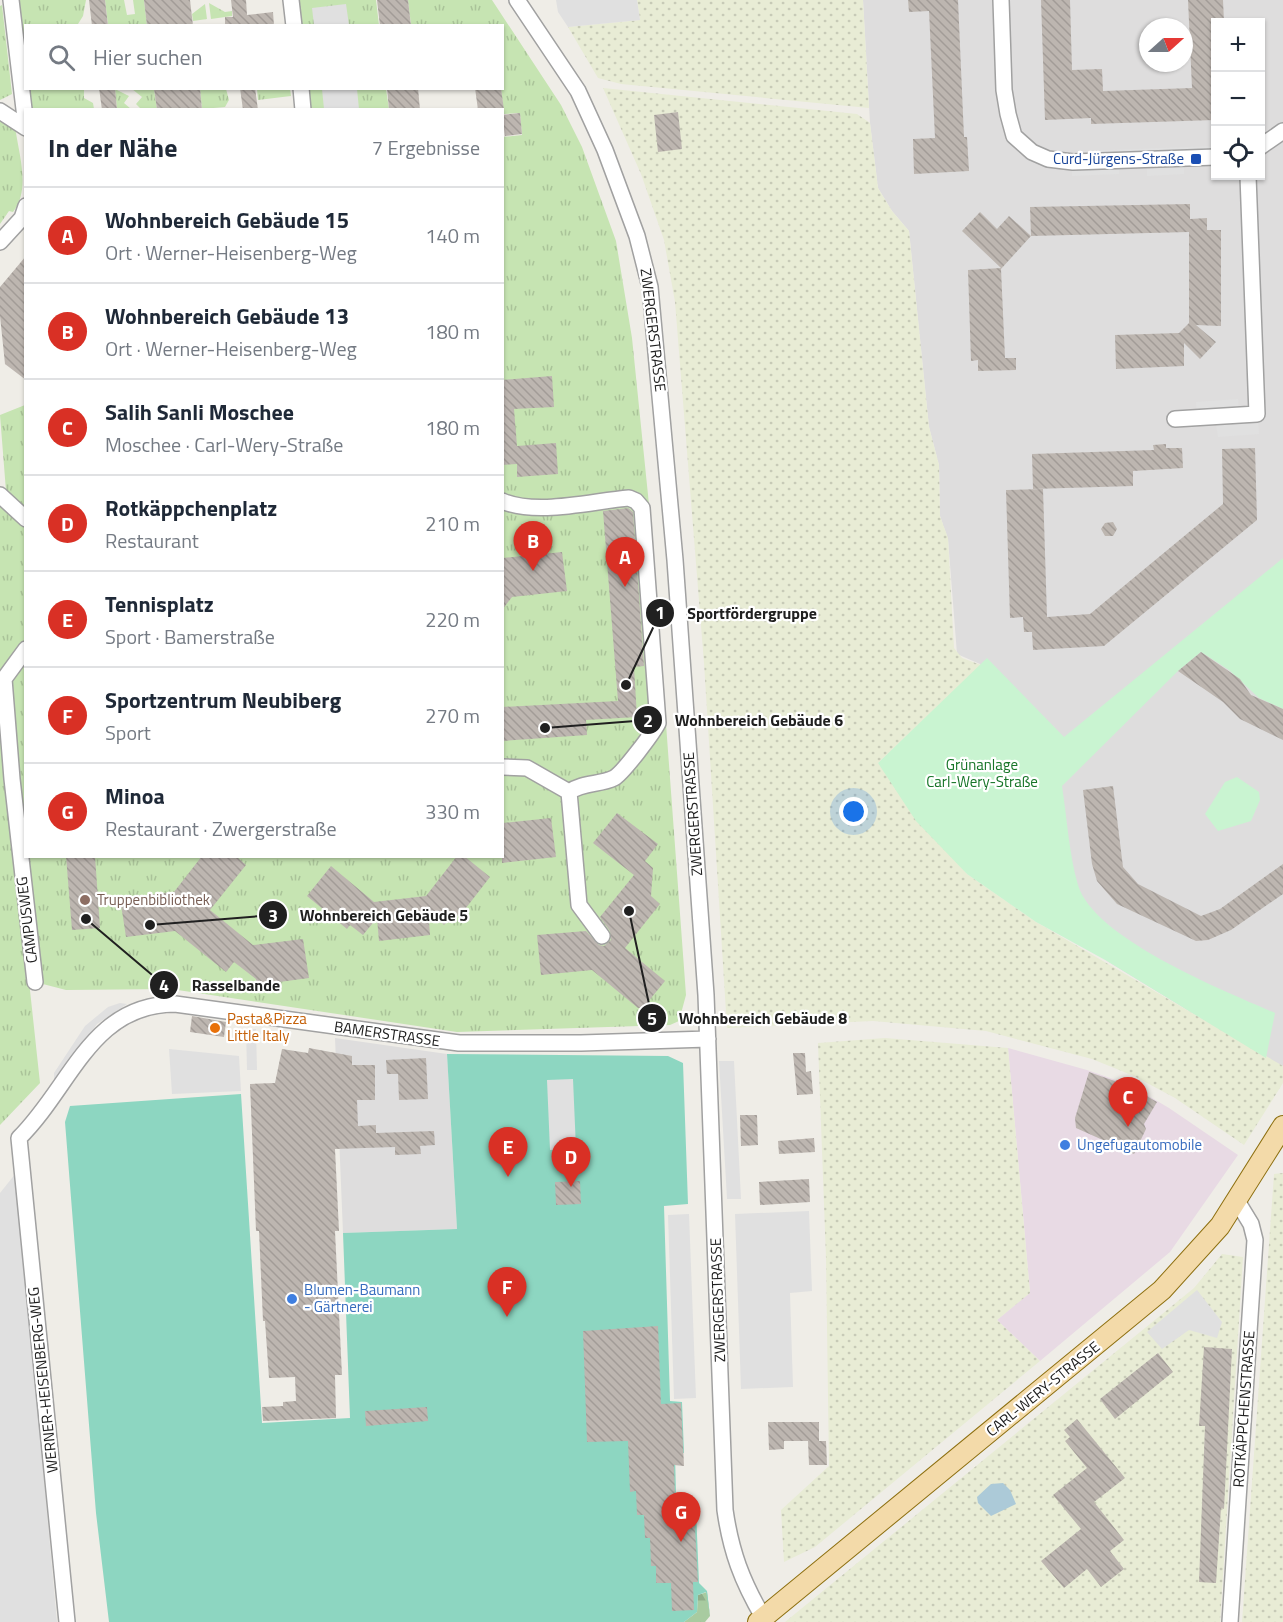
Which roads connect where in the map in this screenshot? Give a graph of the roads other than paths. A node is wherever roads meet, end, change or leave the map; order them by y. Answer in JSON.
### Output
{"nodes":[{"id":1,"x":11,"y":0,"type":"edge"},
{"id":2,"x":291,"y":0,"type":"edge"},
{"id":3,"x":518,"y":0,"type":"edge"},
{"id":4,"x":1001,"y":0,"type":"edge"},
{"id":5,"x":294,"y":24,"type":"edge"},
{"id":6,"x":301,"y":90,"type":"edge"},
{"id":7,"x":303,"y":108,"type":"edge"},
{"id":8,"x":24,"y":110,"type":"edge"},
{"id":9,"x":0,"y":111,"type":"edge"},
{"id":10,"x":24,"y":126,"type":"edge"},
{"id":11,"x":1283,"y":131,"type":"edge"},
{"id":12,"x":1265,"y":144,"type":"edge"},
{"id":13,"x":1211,"y":157,"type":"edge"},
{"id":14,"x":1248,"y":180,"type":"edge"},
{"id":15,"x":24,"y":211,"type":"edge"},
{"id":16,"x":0,"y":242,"type":"edge"},
{"id":17,"x":1175,"y":419,"type":"dead end"},
{"id":18,"x":0,"y":495,"type":"edge"},
{"id":19,"x":504,"y":502,"type":"edge"},
{"id":20,"x":24,"y":517,"type":"edge"},
{"id":21,"x":24,"y":652,"type":"edge"},
{"id":22,"x":504,"y":767,"type":"edge"},
{"id":23,"x":12,"y":779,"type":"junction"},
{"id":24,"x":569,"y":792,"type":"junction"},
{"id":25,"x":0,"y":793,"type":"edge"},
{"id":26,"x":0,"y":803,"type":"edge"},
{"id":27,"x":16,"y":820,"type":"junction"},
{"id":28,"x":602,"y":936,"type":"dead end"},
{"id":29,"x":35,"y":982,"type":"dead end"},
{"id":30,"x":708,"y":1039,"type":"junction"},
{"id":31,"x":1280,"y":1135,"type":"edge"},
{"id":32,"x":19,"y":1138,"type":"joint"},
{"id":33,"x":1237,"y":1201,"type":"junction"},
{"id":34,"x":761,"y":1620,"type":"edge"},
{"id":35,"x":66,"y":1622,"type":"edge"},
{"id":36,"x":1230,"y":1622,"type":"edge"}],
"edges":[{"from":1,"to":8,"type":"street"},
{"from":2,"to":5,"type":"street"},
{"from":3,"to":30,"type":"street","name":"ZWERGERSTRASSE"},
{"from":4,"to":13,"type":"street"},
{"from":6,"to":7,"type":"street"},
{"from":9,"to":10,"type":"street"},
{"from":11,"to":12,"type":"street"},
{"from":14,"to":17,"type":"street"},
{"from":15,"to":16,"type":"street"},
{"from":18,"to":20,"type":"street"},
{"from":19,"to":24,"type":"street"},
{"from":21,"to":23,"type":"street","name":"CAMPUSWEG"},
{"from":22,"to":24,"type":"street"},
{"from":23,"to":25,"type":"street"},
{"from":23,"to":27,"type":"street","name":"CAMPUSWEG"},
{"from":24,"to":28,"type":"street"},
{"from":26,"to":27,"type":"street"},
{"from":27,"to":29,"type":"street","name":"CAMPUSWEG"},
{"from":30,"to":32,"type":"street","name":"BAMERSTRASSE"},
{"from":30,"to":34,"type":"street","name":"ZWERGERSTRASSE"},
{"from":31,"to":33,"type":"main road","name":"CARL-WERY-STRASSE"},
{"from":32,"to":35,"type":"street","name":"WERNER-HEISENBERG-WEG"},
{"from":33,"to":34,"type":"main road","name":"CARL-WERY-STRASSE"},
{"from":33,"to":36,"type":"street","name":"ROTKÄPPCHENSTRASSE"}]}
